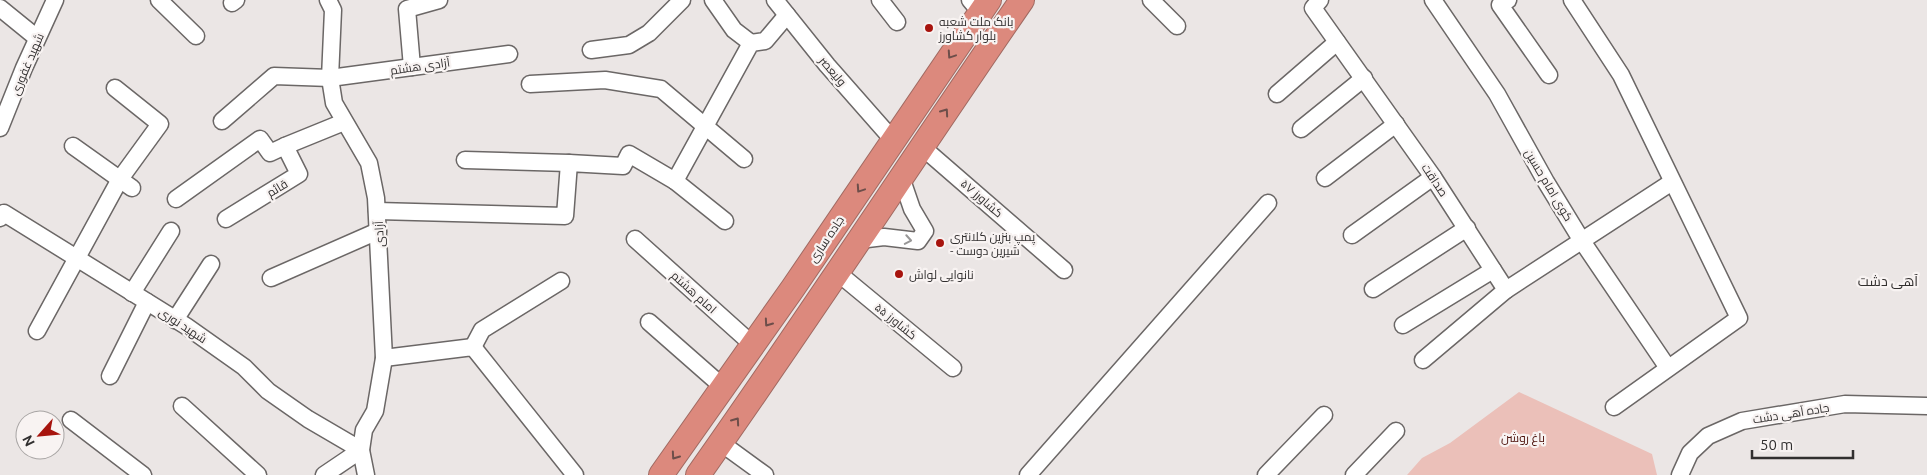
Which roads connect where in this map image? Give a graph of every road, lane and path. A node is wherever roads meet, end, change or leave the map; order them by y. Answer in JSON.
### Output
{"nodes":[{"id":1,"x":55,"y":0,"type":"edge"},
{"id":2,"x":159,"y":0,"type":"edge"},
{"id":3,"x":328,"y":0,"type":"edge"},
{"id":4,"x":439,"y":0,"type":"edge"},
{"id":5,"x":682,"y":0,"type":"edge"},
{"id":6,"x":714,"y":0,"type":"edge"},
{"id":7,"x":880,"y":0,"type":"edge"},
{"id":8,"x":1022,"y":0,"type":"edge"},
{"id":9,"x":1151,"y":0,"type":"edge"},
{"id":10,"x":1320,"y":0,"type":"edge"},
{"id":11,"x":1433,"y":0,"type":"edge"},
{"id":12,"x":1508,"y":0,"type":"edge"},
{"id":13,"x":1572,"y":0,"type":"edge"},
{"id":14,"x":780,"y":4,"type":"edge"},
{"id":15,"x":979,"y":4,"type":"edge"},
{"id":16,"x":0,"y":8,"type":"edge"},
{"id":17,"x":897,"y":22,"type":"dead end"},
{"id":18,"x":1177,"y":26,"type":"dead end"},
{"id":19,"x":196,"y":36,"type":"dead end"},
{"id":20,"x":37,"y":38,"type":"junction"},
{"id":21,"x":1337,"y":42,"type":"junction"},
{"id":22,"x":751,"y":43,"type":"junction"},
{"id":23,"x":591,"y":50,"type":"dead end"},
{"id":24,"x":510,"y":54,"type":"dead end"},
{"id":25,"x":412,"y":67,"type":"junction"},
{"id":26,"x":1549,"y":75,"type":"dead end"},
{"id":27,"x":330,"y":78,"type":"junction"},
{"id":28,"x":1364,"y":78,"type":"junction"},
{"id":29,"x":530,"y":84,"type":"dead end"},
{"id":30,"x":115,"y":88,"type":"dead end"},
{"id":31,"x":1277,"y":94,"type":"dead end"},
{"id":32,"x":222,"y":121,"type":"dead end"},
{"id":33,"x":344,"y":122,"type":"junction"},
{"id":34,"x":1396,"y":124,"type":"junction"},
{"id":35,"x":704,"y":127,"type":"junction"},
{"id":36,"x":0,"y":128,"type":"edge"},
{"id":37,"x":1301,"y":128,"type":"dead end"},
{"id":38,"x":893,"y":140,"type":"junction"},
{"id":39,"x":73,"y":146,"type":"dead end"},
{"id":40,"x":286,"y":146,"type":"junction"},
{"id":41,"x":921,"y":146,"type":"junction"},
{"id":42,"x":744,"y":159,"type":"dead end"},
{"id":43,"x":465,"y":160,"type":"dead end"},
{"id":44,"x":569,"y":162,"type":"junction"},
{"id":45,"x":901,"y":177,"type":"junction"},
{"id":46,"x":1325,"y":178,"type":"dead end"},
{"id":47,"x":1433,"y":178,"type":"junction"},
{"id":48,"x":675,"y":181,"type":"junction"},
{"id":49,"x":1672,"y":182,"type":"junction"},
{"id":50,"x":126,"y":183,"type":"junction"},
{"id":51,"x":176,"y":199,"type":"dead end"},
{"id":52,"x":1268,"y":203,"type":"dead end"},
{"id":53,"x":377,"y":211,"type":"junction"},
{"id":54,"x":0,"y":218,"type":"edge"},
{"id":55,"x":226,"y":219,"type":"dead end"},
{"id":56,"x":725,"y":221,"type":"dead end"},
{"id":57,"x":1466,"y":228,"type":"junction"},
{"id":58,"x":171,"y":231,"type":"dead end"},
{"id":59,"x":378,"y":231,"type":"junction"},
{"id":60,"x":1352,"y":235,"type":"dead end"},
{"id":61,"x":635,"y":239,"type":"dead end"},
{"id":62,"x":859,"y":240,"type":"junction"},
{"id":63,"x":1582,"y":241,"type":"junction"},
{"id":64,"x":74,"y":259,"type":"junction"},
{"id":65,"x":211,"y":264,"type":"dead end"},
{"id":66,"x":1064,"y":270,"type":"dead end"},
{"id":67,"x":1493,"y":270,"type":"junction"},
{"id":68,"x":838,"y":273,"type":"junction"},
{"id":69,"x":271,"y":278,"type":"dead end"},
{"id":70,"x":561,"y":282,"type":"dead end"},
{"id":71,"x":1373,"y":289,"type":"dead end"},
{"id":72,"x":1506,"y":290,"type":"junction"},
{"id":73,"x":132,"y":293,"type":"junction"},
{"id":74,"x":147,"y":302,"type":"junction"},
{"id":75,"x":175,"y":320,"type":"junction"},
{"id":76,"x":649,"y":322,"type":"dead end"},
{"id":77,"x":1403,"y":325,"type":"dead end"},
{"id":78,"x":37,"y":331,"type":"dead end"},
{"id":79,"x":753,"y":345,"type":"junction"},
{"id":80,"x":473,"y":347,"type":"junction"},
{"id":81,"x":384,"y":358,"type":"junction"},
{"id":82,"x":1424,"y":360,"type":"dead end"},
{"id":83,"x":953,"y":368,"type":"dead end"},
{"id":84,"x":1668,"y":368,"type":"junction"},
{"id":85,"x":110,"y":376,"type":"dead end"},
{"id":86,"x":723,"y":387,"type":"junction"},
{"id":87,"x":182,"y":406,"type":"dead end"},
{"id":88,"x":1614,"y":406,"type":"dead end"},
{"id":89,"x":1927,"y":406,"type":"edge"},
{"id":90,"x":1324,"y":415,"type":"dead end"},
{"id":91,"x":71,"y":420,"type":"dead end"},
{"id":92,"x":1396,"y":431,"type":"dead end"},
{"id":93,"x":721,"y":443,"type":"junction"},
{"id":94,"x":361,"y":450,"type":"junction"},
{"id":95,"x":143,"y":475,"type":"edge"},
{"id":96,"x":258,"y":475,"type":"edge"},
{"id":97,"x":324,"y":475,"type":"edge"},
{"id":98,"x":366,"y":475,"type":"edge"},
{"id":99,"x":575,"y":475,"type":"edge"},
{"id":100,"x":661,"y":475,"type":"edge"},
{"id":101,"x":698,"y":475,"type":"edge"},
{"id":102,"x":765,"y":475,"type":"edge"},
{"id":103,"x":1028,"y":475,"type":"edge"},
{"id":104,"x":1266,"y":475,"type":"edge"},
{"id":105,"x":1354,"y":475,"type":"edge"},
{"id":106,"x":1680,"y":475,"type":"edge"}],
"edges":[{"from":1,"to":20,"type":"street","name":"شهید غفوری"},
{"from":2,"to":19,"type":"street"},
{"from":3,"to":27,"type":"street","name":"آزادی"},
{"from":4,"to":25,"type":"street"},
{"from":5,"to":23,"type":"street"},
{"from":6,"to":22,"type":"street"},
{"from":7,"to":17,"type":"street"},
{"from":41,"to":8,"type":"highway","one_way":true},
{"from":9,"to":18,"type":"street"},
{"from":10,"to":21,"type":"street","name":"صداقت"},
{"from":11,"to":63,"type":"street","name":"کوی امام حسین"},
{"from":12,"to":26,"type":"street"},
{"from":13,"to":49,"type":"street"},
{"from":14,"to":22,"type":"street"},
{"from":14,"to":38,"type":"street","name":"ولیعصر"},
{"from":15,"to":38,"type":"highway","name":"جاده ساری","one_way":true},
{"from":16,"to":20,"type":"street"},
{"from":20,"to":36,"type":"street","name":"شهید غفوری"},
{"from":21,"to":28,"type":"street","name":"صداقت"},
{"from":21,"to":31,"type":"street"},
{"from":22,"to":35,"type":"street"},
{"from":24,"to":25,"type":"street","name":"آزادی هشتم"},
{"from":25,"to":27,"type":"street","name":"آزادی هشتم"},
{"from":27,"to":32,"type":"street","name":"آزادی هشتم"},
{"from":27,"to":33,"type":"street","name":"آزادی"},
{"from":28,"to":34,"type":"street","name":"صداقت"},
{"from":28,"to":37,"type":"street"},
{"from":29,"to":35,"type":"street"},
{"from":30,"to":50,"type":"street"},
{"from":33,"to":40,"type":"street"},
{"from":33,"to":53,"type":"street","name":"آزادی"},
{"from":34,"to":46,"type":"street"},
{"from":34,"to":47,"type":"street","name":"صداقت"},
{"from":35,"to":42,"type":"street"},
{"from":35,"to":48,"type":"street"},
{"from":38,"to":79,"type":"highway","name":"جاده ساری","one_way":true},
{"from":39,"to":50,"type":"street"},
{"from":40,"to":51,"type":"street"},
{"from":40,"to":55,"type":"street","name":"قائم"},
{"from":41,"to":45,"type":"highway"},
{"from":41,"to":66,"type":"street","name":"کشاورز ۵۷"},
{"from":43,"to":44,"type":"street"},
{"from":44,"to":48,"type":"street"},
{"from":44,"to":53,"type":"street"},
{"from":45,"to":62,"type":"highway"},
{"from":62,"to":45,"type":"street","one_way":true},
{"from":47,"to":57,"type":"street","name":"صداقت"},
{"from":47,"to":60,"type":"street"},
{"from":48,"to":56,"type":"street"},
{"from":49,"to":63,"type":"street"},
{"from":49,"to":84,"type":"street"},
{"from":50,"to":64,"type":"street"},
{"from":52,"to":103,"type":"street"},
{"from":53,"to":59,"type":"street","name":"آزادی"},
{"from":54,"to":64,"type":"street","name":"شهید نوری"},
{"from":57,"to":67,"type":"street","name":"صداقت"},
{"from":57,"to":71,"type":"street"},
{"from":58,"to":73,"type":"street"},
{"from":59,"to":69,"type":"street"},
{"from":59,"to":81,"type":"street","name":"آزادی"},
{"from":61,"to":79,"type":"street","name":"امام هشتم"},
{"from":62,"to":68,"type":"highway"},
{"from":63,"to":72,"type":"street"},
{"from":63,"to":84,"type":"street","name":"کوی امام حسین"},
{"from":64,"to":73,"type":"street","name":"شهید نوری"},
{"from":64,"to":78,"type":"street"},
{"from":65,"to":75,"type":"street"},
{"from":67,"to":72,"type":"street","name":"صداقت"},
{"from":67,"to":77,"type":"street"},
{"from":68,"to":83,"type":"street","name":"کشاورز ۵۵"},
{"from":93,"to":68,"type":"highway","one_way":true},
{"from":70,"to":80,"type":"street"},
{"from":72,"to":82,"type":"street"},
{"from":73,"to":74,"type":"street","name":"شهید نوری"},
{"from":74,"to":75,"type":"street","name":"شهید نوری"},
{"from":74,"to":85,"type":"street"},
{"from":75,"to":94,"type":"street","name":"شهید نوری"},
{"from":76,"to":86,"type":"street"},
{"from":79,"to":86,"type":"highway","name":"جاده ساری"},
{"from":80,"to":81,"type":"street"},
{"from":80,"to":99,"type":"street"},
{"from":81,"to":94,"type":"street","name":"آزادی"},
{"from":84,"to":88,"type":"street"},
{"from":86,"to":100,"type":"highway","name":"جاده ساری","one_way":true},
{"from":87,"to":96,"type":"street"},
{"from":89,"to":106,"type":"street","name":"جاده آهی دشت"},
{"from":90,"to":104,"type":"street"},
{"from":91,"to":95,"type":"street"},
{"from":92,"to":105,"type":"street"},
{"from":93,"to":101,"type":"highway"},
{"from":93,"to":102,"type":"street"},
{"from":94,"to":97,"type":"street"},
{"from":94,"to":98,"type":"street","name":"آزادی"}]}
